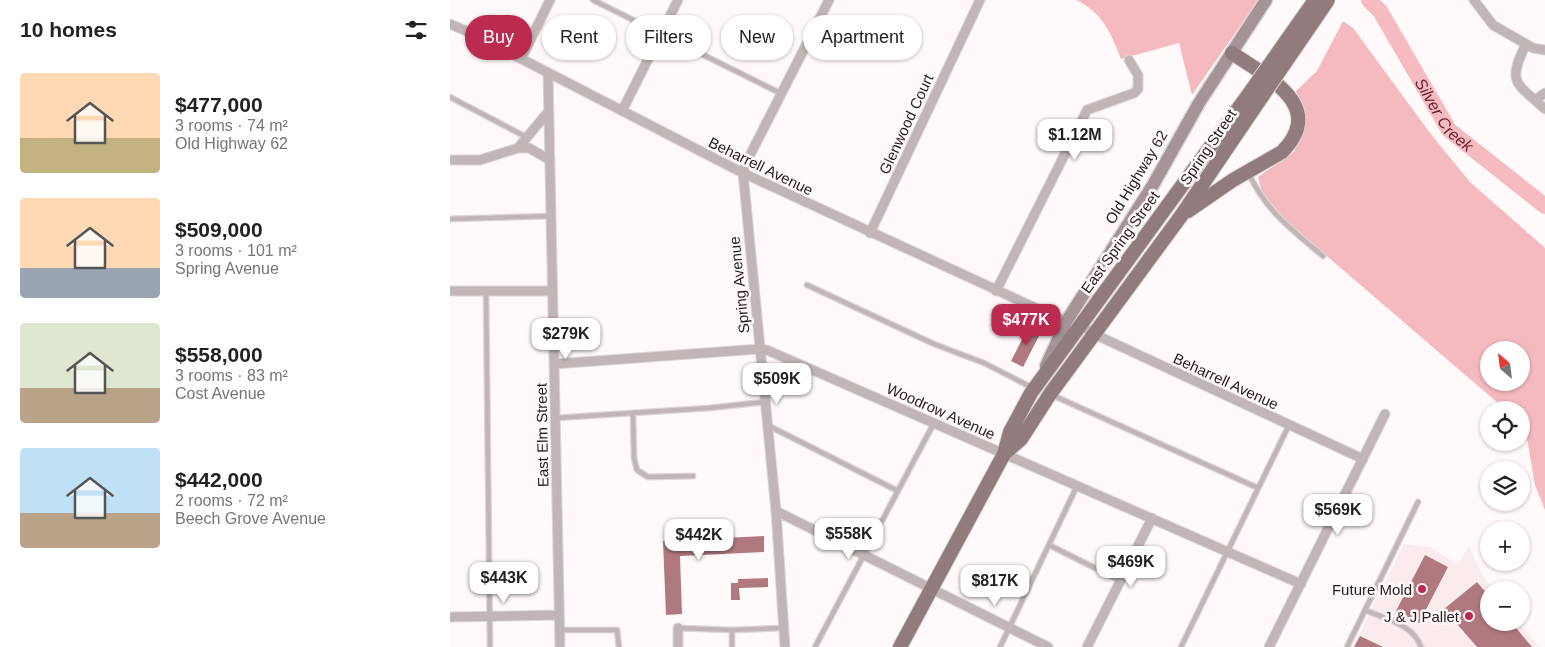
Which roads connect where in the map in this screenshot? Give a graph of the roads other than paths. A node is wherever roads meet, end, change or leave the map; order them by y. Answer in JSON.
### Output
{"nodes":[{"id":1,"x":550,"y":0,"type":"edge"},
{"id":2,"x":593,"y":0,"type":"edge"},
{"id":3,"x":678,"y":0,"type":"edge"},
{"id":4,"x":828,"y":0,"type":"edge"},
{"id":5,"x":980,"y":0,"type":"edge"},
{"id":6,"x":1266,"y":0,"type":"edge"},
{"id":7,"x":1315,"y":0,"type":"edge"},
{"id":8,"x":1328,"y":0,"type":"edge"},
{"id":9,"x":1474,"y":0,"type":"edge"},
{"id":10,"x":670,"y":15,"type":"edge"},
{"id":11,"x":626,"y":17,"type":"edge"},
{"id":12,"x":450,"y":24,"type":"edge"},
{"id":13,"x":465,"y":30,"type":"edge"},
{"id":14,"x":532,"y":37,"type":"edge"},
{"id":15,"x":1526,"y":44,"type":"junction"},
{"id":16,"x":1545,"y":50,"type":"edge"},
{"id":17,"x":1232,"y":54,"type":"junction"},
{"id":18,"x":523,"y":60,"type":"edge"},
{"id":19,"x":648,"y":60,"type":"edge"},
{"id":20,"x":711,"y":60,"type":"edge"},
{"id":21,"x":1129,"y":60,"type":"dead end"},
{"id":22,"x":548,"y":73,"type":"junction"},
{"id":23,"x":1257,"y":93,"type":"junction"},
{"id":24,"x":1545,"y":93,"type":"edge"},
{"id":25,"x":782,"y":94,"type":"junction"},
{"id":26,"x":450,"y":97,"type":"edge"},
{"id":27,"x":1535,"y":100,"type":"junction"},
{"id":28,"x":1545,"y":109,"type":"edge"},
{"id":29,"x":548,"y":112,"type":"junction"},
{"id":30,"x":622,"y":112,"type":"junction"},
{"id":31,"x":527,"y":137,"type":"junction"},
{"id":32,"x":518,"y":148,"type":"junction"},
{"id":33,"x":450,"y":160,"type":"edge"},
{"id":34,"x":550,"y":160,"type":"junction"},
{"id":35,"x":1248,"y":172,"type":"junction"},
{"id":36,"x":743,"y":173,"type":"junction"},
{"id":37,"x":551,"y":216,"type":"junction"},
{"id":38,"x":1181,"y":216,"type":"junction"},
{"id":39,"x":450,"y":220,"type":"edge"},
{"id":40,"x":870,"y":233,"type":"junction"},
{"id":41,"x":1323,"y":256,"type":"dead end"},
{"id":42,"x":806,"y":285,"type":"dead end"},
{"id":43,"x":450,"y":291,"type":"edge"},
{"id":44,"x":486,"y":291,"type":"junction"},
{"id":45,"x":552,"y":291,"type":"junction"},
{"id":46,"x":996,"y":291,"type":"junction"},
{"id":47,"x":1073,"y":323,"type":"junction"},
{"id":48,"x":1094,"y":334,"type":"junction"},
{"id":49,"x":759,"y":348,"type":"junction"},
{"id":50,"x":554,"y":364,"type":"junction"},
{"id":51,"x":1034,"y":388,"type":"junction"},
{"id":52,"x":1050,"y":394,"type":"junction"},
{"id":53,"x":765,"y":402,"type":"junction"},
{"id":54,"x":633,"y":414,"type":"junction"},
{"id":55,"x":1385,"y":414,"type":"dead end"},
{"id":56,"x":555,"y":418,"type":"junction"},
{"id":57,"x":934,"y":423,"type":"junction"},
{"id":58,"x":768,"y":425,"type":"junction"},
{"id":59,"x":1289,"y":425,"type":"junction"},
{"id":60,"x":1004,"y":454,"type":"junction"},
{"id":61,"x":1363,"y":459,"type":"junction"},
{"id":62,"x":693,"y":476,"type":"dead end"},
{"id":63,"x":1077,"y":486,"type":"junction"},
{"id":64,"x":1258,"y":488,"type":"junction"},
{"id":65,"x":898,"y":491,"type":"junction"},
{"id":66,"x":1418,"y":502,"type":"dead end"},
{"id":67,"x":776,"y":511,"type":"junction"},
{"id":68,"x":1152,"y":518,"type":"junction"},
{"id":69,"x":1049,"y":545,"type":"junction"},
{"id":70,"x":1228,"y":552,"type":"junction"},
{"id":71,"x":864,"y":555,"type":"junction"},
{"id":72,"x":1121,"y":581,"type":"junction"},
{"id":73,"x":1301,"y":584,"type":"junction"},
{"id":74,"x":931,"y":588,"type":"junction"},
{"id":75,"x":1365,"y":610,"type":"junction"},
{"id":76,"x":559,"y":615,"type":"junction"},
{"id":77,"x":490,"y":616,"type":"junction"},
{"id":78,"x":450,"y":617,"type":"edge"},
{"id":79,"x":678,"y":628,"type":"joint"},
{"id":80,"x":784,"y":628,"type":"junction"},
{"id":81,"x":1010,"y":628,"type":"junction"},
{"id":82,"x":560,"y":630,"type":"junction"},
{"id":83,"x":732,"y":630,"type":"junction"},
{"id":84,"x":490,"y":647,"type":"edge"},
{"id":85,"x":560,"y":647,"type":"edge"},
{"id":86,"x":619,"y":647,"type":"edge"},
{"id":87,"x":678,"y":647,"type":"edge"},
{"id":88,"x":732,"y":647,"type":"edge"},
{"id":89,"x":785,"y":647,"type":"edge"},
{"id":90,"x":815,"y":647,"type":"edge"},
{"id":91,"x":900,"y":647,"type":"edge"},
{"id":92,"x":1000,"y":647,"type":"edge"},
{"id":93,"x":1048,"y":647,"type":"edge"},
{"id":94,"x":1088,"y":647,"type":"edge"},
{"id":95,"x":1181,"y":647,"type":"edge"},
{"id":96,"x":1269,"y":647,"type":"edge"},
{"id":97,"x":1347,"y":647,"type":"edge"},
{"id":98,"x":1421,"y":647,"type":"edge"}],
"edges":[{"from":1,"to":14,"type":"street"},
{"from":2,"to":11,"type":"lane"},
{"from":3,"to":10,"type":"street"},
{"from":4,"to":25,"type":"street"},
{"from":5,"to":40,"type":"street","name":"Glenwood Court"},
{"from":6,"to":17,"type":"street","name":"Old Highway 62"},
{"from":7,"to":23,"type":"main road","name":"East Spring Street","bridge":true},
{"from":8,"to":23,"type":"main road","name":"Spring Street","bridge":true},
{"from":9,"to":15,"type":"street"},
{"from":12,"to":13,"type":"street","name":"Beharrell Avenue"},
{"from":15,"to":16,"type":"street"},
{"from":15,"to":27,"type":"street"},
{"from":17,"to":35,"type":"main road"},
{"from":17,"to":47,"type":"street","name":"Old Highway 62"},
{"from":18,"to":22,"type":"street","name":"Beharrell Avenue"},
{"from":19,"to":30,"type":"street"},
{"from":20,"to":25,"type":"lane"},
{"from":21,"to":46,"type":"street"},
{"from":22,"to":29,"type":"street","name":"East Elm Street"},
{"from":22,"to":30,"type":"street","name":"Beharrell Avenue"},
{"from":23,"to":38,"type":"main road","name":"Spring Street"},
{"from":23,"to":47,"type":"main road","name":"East Spring Street"},
{"from":24,"to":27,"type":"street"},
{"from":25,"to":36,"type":"street"},
{"from":26,"to":31,"type":"lane"},
{"from":27,"to":28,"type":"street"},
{"from":29,"to":31,"type":"street"},
{"from":29,"to":34,"type":"street","name":"East Elm Street"},
{"from":30,"to":36,"type":"street","name":"Beharrell Avenue"},
{"from":31,"to":32,"type":"street"},
{"from":32,"to":33,"type":"street"},
{"from":32,"to":34,"type":"street"},
{"from":34,"to":37,"type":"street","name":"East Elm Street"},
{"from":35,"to":38,"type":"main road"},
{"from":35,"to":41,"type":"lane"},
{"from":36,"to":40,"type":"street","name":"Beharrell Avenue"},
{"from":36,"to":49,"type":"street","name":"Spring Avenue"},
{"from":37,"to":39,"type":"lane"},
{"from":37,"to":45,"type":"street","name":"East Elm Street"},
{"from":38,"to":48,"type":"main road","name":"Spring Street"},
{"from":40,"to":46,"type":"street","name":"Beharrell Avenue"},
{"from":42,"to":51,"type":"lane"},
{"from":43,"to":44,"type":"street"},
{"from":44,"to":45,"type":"street"},
{"from":44,"to":77,"type":"lane"},
{"from":45,"to":50,"type":"street","name":"East Elm Street"},
{"from":46,"to":47,"type":"street","name":"Beharrell Avenue"},
{"from":47,"to":48,"type":"street","name":"Beharrell Avenue"},
{"from":47,"to":51,"type":"main road","name":"East Spring Street"},
{"from":48,"to":52,"type":"main road","name":"Spring Street"},
{"from":48,"to":59,"type":"street","name":"Beharrell Avenue"},
{"from":49,"to":50,"type":"street","name":"Woodrow Avenue"},
{"from":49,"to":53,"type":"street","name":"Spring Avenue"},
{"from":49,"to":57,"type":"street","name":"Woodrow Avenue"},
{"from":50,"to":56,"type":"street","name":"East Elm Street"},
{"from":51,"to":60,"type":"main road","name":"East Spring Street"},
{"from":52,"to":60,"type":"main road","name":"Spring Street"},
{"from":52,"to":64,"type":"lane"},
{"from":53,"to":54,"type":"lane"},
{"from":53,"to":58,"type":"street","name":"Spring Avenue"},
{"from":54,"to":56,"type":"lane"},
{"from":54,"to":62,"type":"lane"},
{"from":55,"to":61,"type":"street"},
{"from":56,"to":76,"type":"street","name":"East Elm Street"},
{"from":57,"to":60,"type":"street","name":"Woodrow Avenue"},
{"from":57,"to":65,"type":"lane"},
{"from":58,"to":65,"type":"lane"},
{"from":58,"to":67,"type":"street","name":"Spring Avenue"},
{"from":59,"to":61,"type":"street","name":"Beharrell Avenue"},
{"from":59,"to":64,"type":"lane"},
{"from":60,"to":63,"type":"street","name":"Woodrow Avenue"},
{"from":60,"to":74,"type":"main road","name":"East Spring Street"},
{"from":61,"to":73,"type":"street"},
{"from":63,"to":68,"type":"street","name":"Woodrow Avenue"},
{"from":63,"to":69,"type":"lane"},
{"from":64,"to":70,"type":"lane"},
{"from":65,"to":71,"type":"lane"},
{"from":66,"to":75,"type":"lane"},
{"from":67,"to":71,"type":"street"},
{"from":67,"to":80,"type":"street","name":"Spring Avenue"},
{"from":68,"to":70,"type":"street","name":"Woodrow Avenue"},
{"from":68,"to":72,"type":"street"},
{"from":69,"to":72,"type":"lane"},
{"from":69,"to":81,"type":"lane"},
{"from":70,"to":73,"type":"street","name":"Woodrow Avenue"},
{"from":70,"to":95,"type":"lane"},
{"from":71,"to":74,"type":"street"},
{"from":71,"to":90,"type":"lane"},
{"from":72,"to":94,"type":"street"},
{"from":73,"to":96,"type":"street"},
{"from":74,"to":81,"type":"street"},
{"from":74,"to":91,"type":"main road","name":"East Spring Street"},
{"from":75,"to":97,"type":"lane"},
{"from":75,"to":98,"type":"lane"},
{"from":76,"to":77,"type":"street"},
{"from":76,"to":82,"type":"street","name":"East Elm Street"},
{"from":77,"to":78,"type":"street"},
{"from":77,"to":84,"type":"lane"},
{"from":79,"to":83,"type":"lane"},
{"from":79,"to":87,"type":"street"},
{"from":80,"to":83,"type":"lane"},
{"from":80,"to":89,"type":"street","name":"Spring Avenue"},
{"from":81,"to":92,"type":"lane"},
{"from":81,"to":93,"type":"street"},
{"from":82,"to":85,"type":"street","name":"East Elm Street"},
{"from":82,"to":86,"type":"lane"},
{"from":83,"to":88,"type":"lane"}]}
